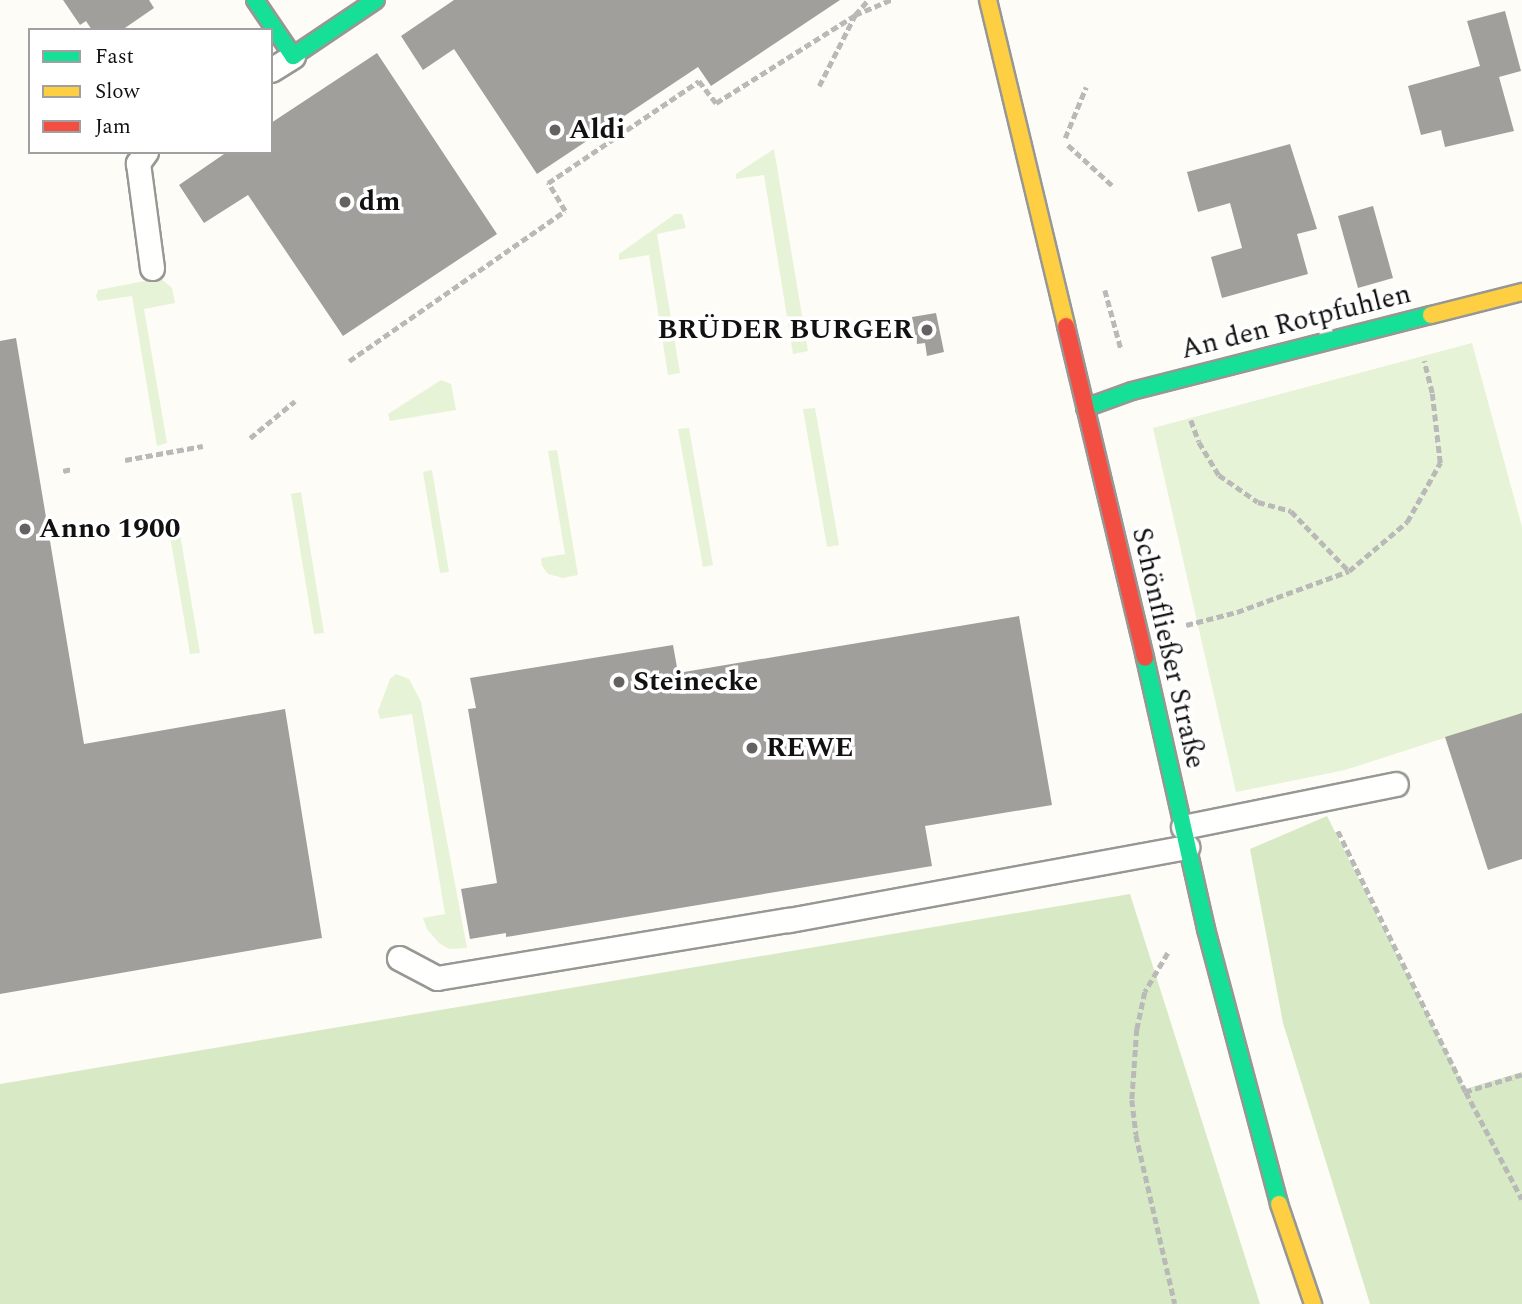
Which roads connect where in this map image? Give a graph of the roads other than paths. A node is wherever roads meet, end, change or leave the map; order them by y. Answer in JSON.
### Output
{"nodes":[{"id":1,"x":255,"y":0,"type":"edge"},
{"id":2,"x":376,"y":0,"type":"edge"},
{"id":3,"x":988,"y":0,"type":"edge"},
{"id":4,"x":293,"y":56,"type":"junction"},
{"id":5,"x":273,"y":69,"type":"edge"},
{"id":6,"x":145,"y":154,"type":"edge"},
{"id":7,"x":152,"y":268,"type":"dead end"},
{"id":8,"x":1522,"y":292,"type":"edge"},
{"id":9,"x":1084,"y":408,"type":"junction"},
{"id":10,"x":1396,"y":783,"type":"dead end"},
{"id":11,"x":1185,"y":837,"type":"junction"},
{"id":12,"x":399,"y":958,"type":"dead end"},
{"id":13,"x":1312,"y":1304,"type":"edge"}],
"edges":[{"from":1,"to":4,"type":"main road"},
{"from":2,"to":4,"type":"main road"},
{"from":3,"to":9,"type":"main road","name":"Schönfließer Straße"},
{"from":4,"to":5,"type":"lane"},
{"from":6,"to":7,"type":"lane"},
{"from":8,"to":9,"type":"main road","name":"An den Rotpfuhlen"},
{"from":9,"to":11,"type":"main road","name":"Schönfließer Straße"},
{"from":10,"to":11,"type":"lane"},
{"from":11,"to":12,"type":"lane"},
{"from":11,"to":13,"type":"main road","name":"Schönfließer Straße"}]}
